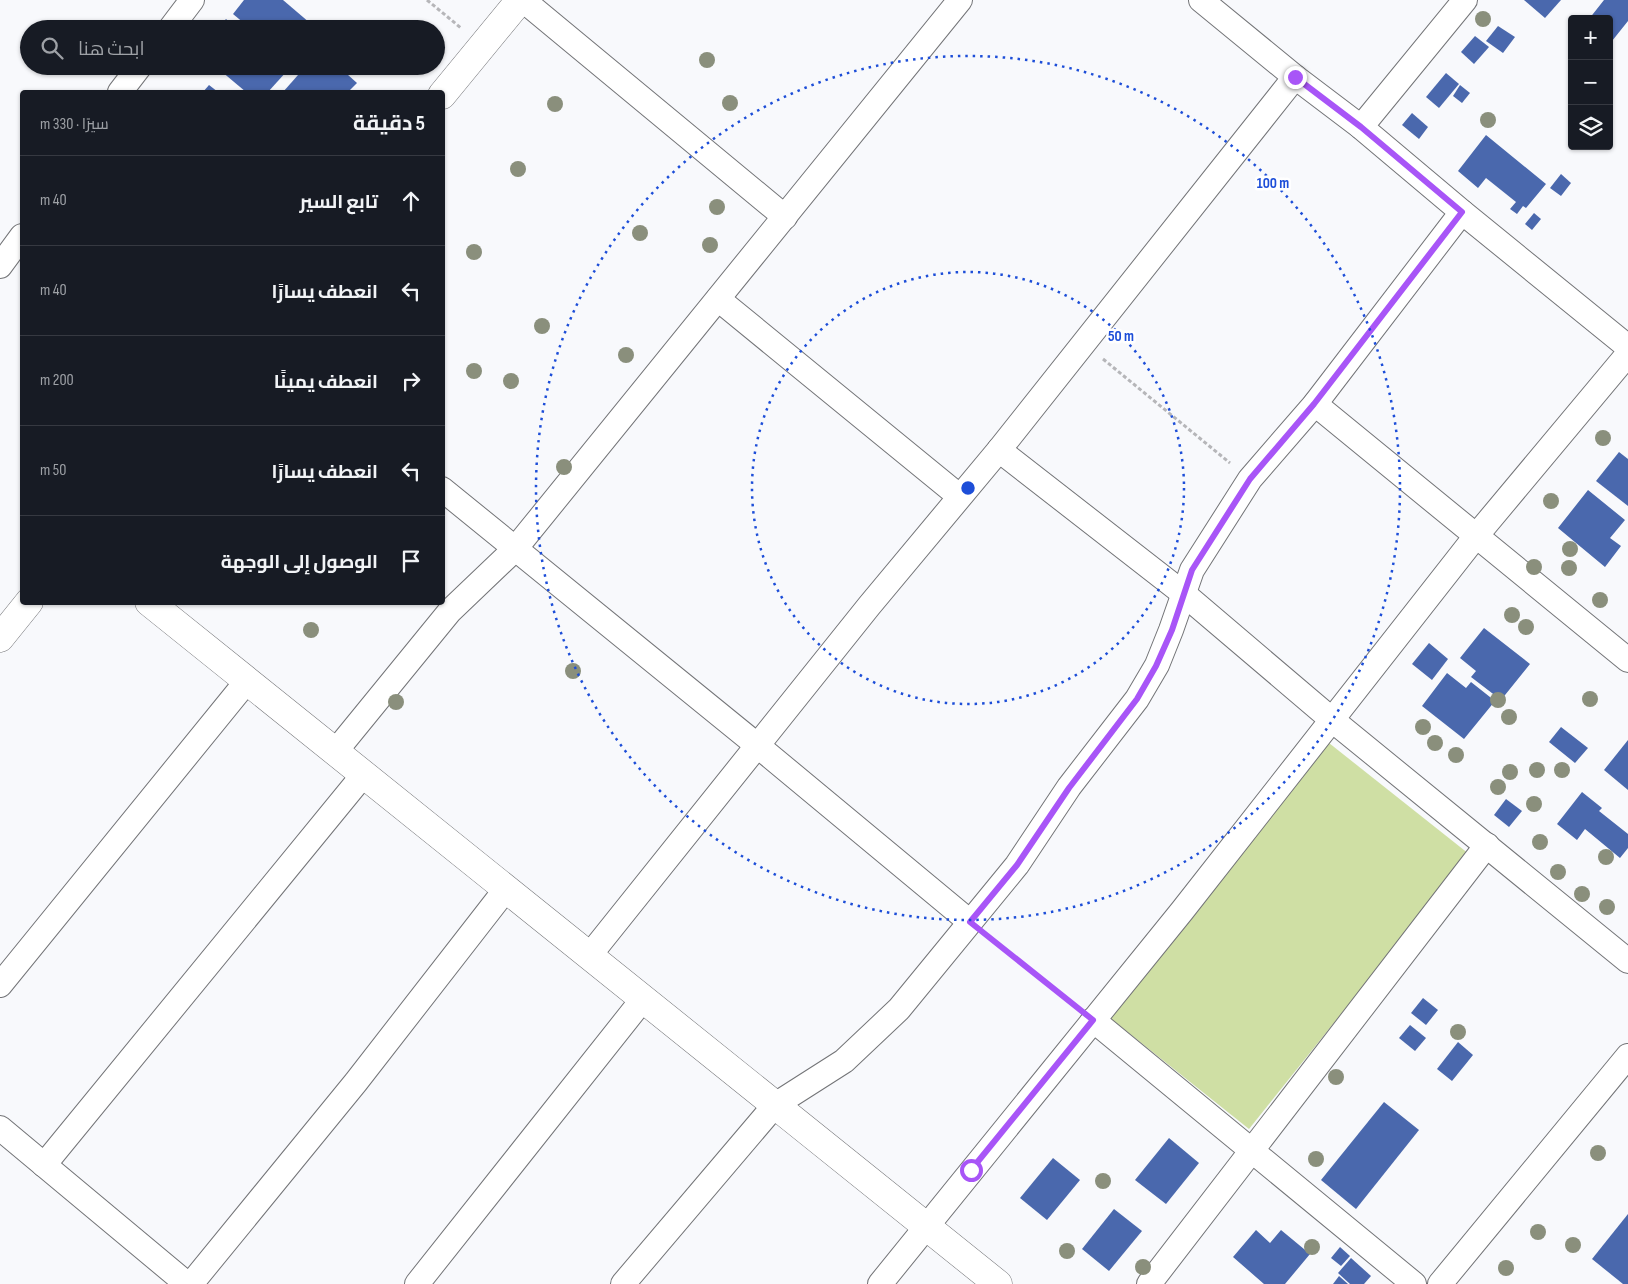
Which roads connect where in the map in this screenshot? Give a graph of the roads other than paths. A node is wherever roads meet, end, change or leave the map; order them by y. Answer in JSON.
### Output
{"nodes":[{"id":1,"x":521,"y":0,"type":"edge"},
{"id":2,"x":960,"y":0,"type":"edge"},
{"id":3,"x":1201,"y":0,"type":"edge"},
{"id":4,"x":1465,"y":0,"type":"edge"},
{"id":5,"x":133,"y":75,"type":"edge"},
{"id":6,"x":1295,"y":77,"type":"junction"},
{"id":7,"x":122,"y":90,"type":"edge"},
{"id":8,"x":445,"y":91,"type":"edge"},
{"id":9,"x":1361,"y":127,"type":"junction"},
{"id":10,"x":1462,"y":212,"type":"junction"},
{"id":11,"x":785,"y":217,"type":"junction"},
{"id":12,"x":718,"y":299,"type":"junction"},
{"id":13,"x":1628,"y":347,"type":"edge"},
{"id":14,"x":1628,"y":354,"type":"edge"},
{"id":15,"x":1314,"y":404,"type":"junction"},
{"id":16,"x":999,"y":450,"type":"junction"},
{"id":17,"x":445,"y":491,"type":"edge"},
{"id":18,"x":960,"y":496,"type":"junction"},
{"id":19,"x":1476,"y":536,"type":"junction"},
{"id":20,"x":515,"y":549,"type":"junction"},
{"id":21,"x":1184,"y":594,"type":"junction"},
{"id":22,"x":27,"y":605,"type":"edge"},
{"id":23,"x":153,"y":605,"type":"edge"},
{"id":24,"x":0,"y":638,"type":"edge"},
{"id":25,"x":1628,"y":660,"type":"edge"},
{"id":26,"x":247,"y":682,"type":"junction"},
{"id":27,"x":1331,"y":719,"type":"junction"},
{"id":28,"x":758,"y":746,"type":"junction"},
{"id":29,"x":335,"y":752,"type":"junction"},
{"id":30,"x":364,"y":774,"type":"junction"},
{"id":31,"x":1487,"y":845,"type":"junction"},
{"id":32,"x":506,"y":890,"type":"junction"},
{"id":33,"x":970,"y":922,"type":"junction"},
{"id":34,"x":589,"y":956,"type":"junction"},
{"id":35,"x":1628,"y":961,"type":"edge"},
{"id":36,"x":0,"y":985,"type":"edge"},
{"id":37,"x":643,"y":999,"type":"junction"},
{"id":38,"x":1093,"y":1020,"type":"junction"},
{"id":39,"x":1628,"y":1056,"type":"edge"},
{"id":40,"x":774,"y":1105,"type":"junction"},
{"id":41,"x":0,"y":1128,"type":"edge"},
{"id":42,"x":1252,"y":1150,"type":"junction"},
{"id":43,"x":44,"y":1165,"type":"junction"},
{"id":44,"x":926,"y":1226,"type":"junction"},
{"id":45,"x":187,"y":1284,"type":"edge"},
{"id":46,"x":191,"y":1284,"type":"edge"},
{"id":47,"x":417,"y":1284,"type":"edge"},
{"id":48,"x":624,"y":1284,"type":"edge"},
{"id":49,"x":880,"y":1284,"type":"edge"},
{"id":50,"x":998,"y":1284,"type":"edge"},
{"id":51,"x":1150,"y":1284,"type":"edge"},
{"id":52,"x":1414,"y":1284,"type":"edge"},
{"id":53,"x":1440,"y":1284,"type":"edge"}],
"edges":[{"from":1,"to":8,"type":"street"},
{"from":1,"to":11,"type":"street"},
{"from":2,"to":11,"type":"street"},
{"from":3,"to":6,"type":"street"},
{"from":4,"to":9,"type":"street"},
{"from":5,"to":7,"type":"street"},
{"from":6,"to":9,"type":"street"},
{"from":6,"to":16,"type":"street"},
{"from":9,"to":10,"type":"street"},
{"from":10,"to":13,"type":"street"},
{"from":10,"to":15,"type":"street"},
{"from":11,"to":12,"type":"street"},
{"from":12,"to":18,"type":"street"},
{"from":12,"to":20,"type":"street"},
{"from":14,"to":19,"type":"street"},
{"from":15,"to":19,"type":"street"},
{"from":15,"to":21,"type":"street"},
{"from":16,"to":18,"type":"street"},
{"from":16,"to":21,"type":"street"},
{"from":17,"to":20,"type":"street"},
{"from":18,"to":28,"type":"street"},
{"from":19,"to":25,"type":"street"},
{"from":19,"to":27,"type":"street"},
{"from":20,"to":28,"type":"street"},
{"from":20,"to":29,"type":"street"},
{"from":21,"to":27,"type":"street"},
{"from":21,"to":33,"type":"street"},
{"from":22,"to":24,"type":"street"},
{"from":23,"to":26,"type":"street"},
{"from":26,"to":29,"type":"street"},
{"from":26,"to":36,"type":"street"},
{"from":27,"to":31,"type":"street"},
{"from":27,"to":38,"type":"street"},
{"from":28,"to":33,"type":"street"},
{"from":28,"to":34,"type":"street"},
{"from":29,"to":30,"type":"street"},
{"from":30,"to":32,"type":"street"},
{"from":30,"to":43,"type":"street"},
{"from":31,"to":35,"type":"street"},
{"from":31,"to":42,"type":"street"},
{"from":32,"to":34,"type":"street"},
{"from":32,"to":46,"type":"street"},
{"from":33,"to":40,"type":"street"},
{"from":34,"to":37,"type":"street"},
{"from":37,"to":40,"type":"street"},
{"from":37,"to":47,"type":"street"},
{"from":38,"to":42,"type":"street"},
{"from":38,"to":44,"type":"street"},
{"from":39,"to":53,"type":"street"},
{"from":40,"to":44,"type":"street"},
{"from":40,"to":48,"type":"street"},
{"from":41,"to":43,"type":"street"},
{"from":42,"to":51,"type":"street"},
{"from":42,"to":52,"type":"street"},
{"from":43,"to":45,"type":"street"},
{"from":44,"to":49,"type":"street"},
{"from":44,"to":50,"type":"street"}]}
